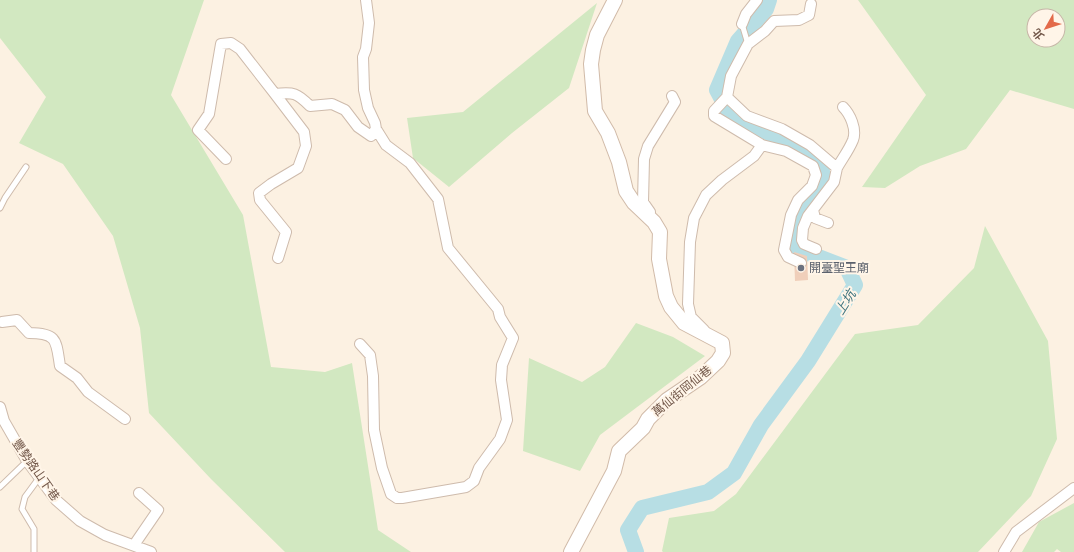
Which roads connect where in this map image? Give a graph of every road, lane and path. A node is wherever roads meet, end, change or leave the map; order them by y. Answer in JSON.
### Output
{"nodes":[{"id":1,"x":366,"y":0,"type":"edge"},
{"id":2,"x":615,"y":0,"type":"edge"},
{"id":3,"x":757,"y":0,"type":"edge"},
{"id":4,"x":811,"y":4,"type":"dead end"},
{"id":5,"x":742,"y":24,"type":"joint"},
{"id":6,"x":748,"y":44,"type":"junction"},
{"id":7,"x":275,"y":94,"type":"junction"},
{"id":8,"x":672,"y":96,"type":"dead end"},
{"id":9,"x":727,"y":97,"type":"junction"},
{"id":10,"x":843,"y":107,"type":"dead end"},
{"id":11,"x":376,"y":130,"type":"junction"},
{"id":12,"x":762,"y":145,"type":"junction"},
{"id":13,"x":226,"y":158,"type":"dead end"},
{"id":14,"x":26,"y":167,"type":"dead end"},
{"id":15,"x":837,"y":168,"type":"junction"},
{"id":16,"x":0,"y":208,"type":"edge"},
{"id":17,"x":813,"y":210,"type":"junction"},
{"id":18,"x":654,"y":222,"type":"junction"},
{"id":19,"x":828,"y":223,"type":"dead end"},
{"id":20,"x":816,"y":249,"type":"dead end"},
{"id":21,"x":278,"y":258,"type":"dead end"},
{"id":22,"x":800,"y":263,"type":"dead end"},
{"id":23,"x":1,"y":322,"type":"edge"},
{"id":24,"x":711,"y":337,"type":"junction"},
{"id":25,"x":360,"y":344,"type":"dead end"},
{"id":26,"x":0,"y":407,"type":"edge"},
{"id":27,"x":125,"y":419,"type":"dead end"},
{"id":28,"x":27,"y":461,"type":"junction"},
{"id":29,"x":40,"y":478,"type":"junction"},
{"id":30,"x":0,"y":487,"type":"edge"},
{"id":31,"x":1074,"y":488,"type":"edge"},
{"id":32,"x":139,"y":493,"type":"dead end"},
{"id":33,"x":134,"y":545,"type":"junction"},
{"id":34,"x":34,"y":552,"type":"edge"},
{"id":35,"x":150,"y":552,"type":"edge"},
{"id":36,"x":571,"y":552,"type":"edge"},
{"id":37,"x":1004,"y":552,"type":"edge"}],
"edges":[{"from":1,"to":11,"type":"street"},
{"from":2,"to":18,"type":"street","name":"萬仙街岡仙巷"},
{"from":3,"to":5,"type":"street"},
{"from":4,"to":6,"type":"street"},
{"from":5,"to":6,"type":"lane"},
{"from":6,"to":9,"type":"street"},
{"from":7,"to":11,"type":"street"},
{"from":7,"to":13,"type":"street"},
{"from":7,"to":21,"type":"street"},
{"from":8,"to":18,"type":"street"},
{"from":9,"to":12,"type":"street"},
{"from":9,"to":15,"type":"street"},
{"from":10,"to":15,"type":"street"},
{"from":11,"to":25,"type":"street"},
{"from":12,"to":22,"type":"street"},
{"from":12,"to":24,"type":"street"},
{"from":14,"to":16,"type":"lane"},
{"from":15,"to":17,"type":"street"},
{"from":17,"to":19,"type":"street"},
{"from":17,"to":20,"type":"street"},
{"from":18,"to":24,"type":"street","name":"萬仙街岡仙巷"},
{"from":23,"to":27,"type":"street"},
{"from":24,"to":36,"type":"street","name":"萬仙街岡仙巷"},
{"from":26,"to":28,"type":"street","name":"豐勢路山下巷"},
{"from":28,"to":29,"type":"street","name":"豐勢路山下巷"},
{"from":28,"to":30,"type":"lane"},
{"from":29,"to":33,"type":"street","name":"豐勢路山下巷"},
{"from":29,"to":34,"type":"lane"},
{"from":31,"to":37,"type":"street"},
{"from":32,"to":33,"type":"street"},
{"from":33,"to":35,"type":"street","name":"豐勢路山下巷"}]}
